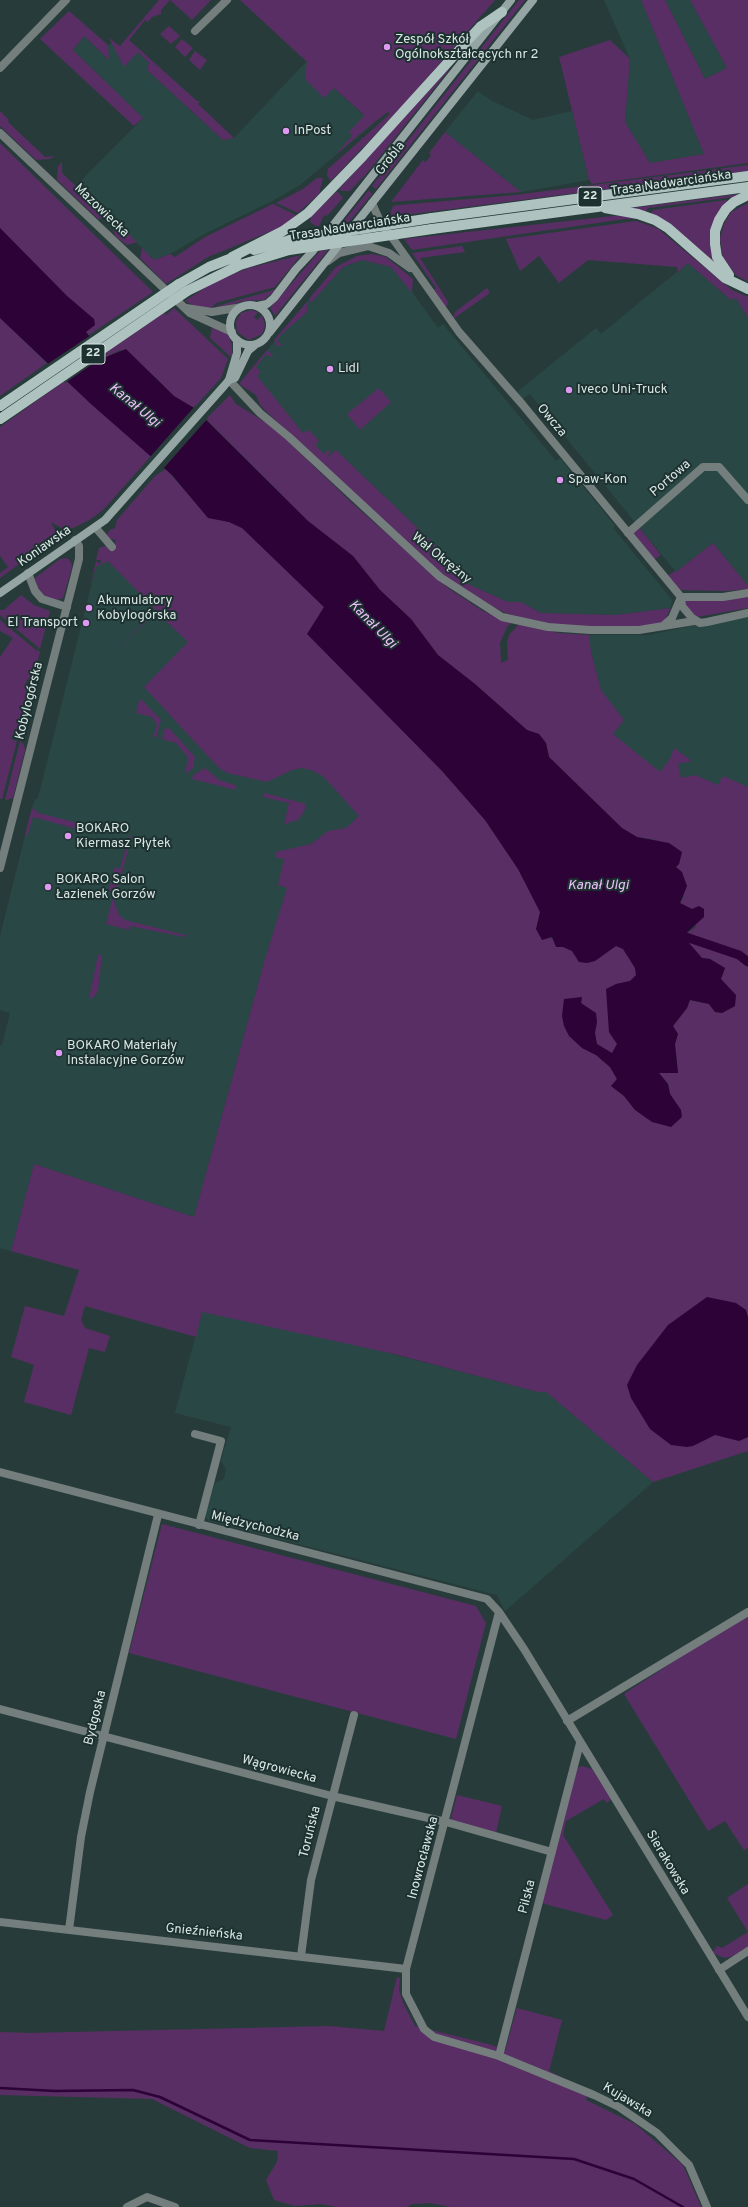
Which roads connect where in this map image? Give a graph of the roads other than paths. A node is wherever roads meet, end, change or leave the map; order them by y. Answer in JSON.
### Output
{"nodes":[{"id":1,"x":66,"y":0,"type":"edge"},
{"id":2,"x":227,"y":0,"type":"edge"},
{"id":3,"x":511,"y":0,"type":"edge"},
{"id":4,"x":533,"y":0,"type":"edge"},
{"id":5,"x":502,"y":12,"type":"junction"},
{"id":6,"x":195,"y":31,"type":"dead end"},
{"id":7,"x":0,"y":68,"type":"edge"},
{"id":8,"x":0,"y":133,"type":"edge"},
{"id":9,"x":748,"y":176,"type":"edge"},
{"id":10,"x":748,"y":186,"type":"edge"},
{"id":11,"x":748,"y":195,"type":"edge"},
{"id":12,"x":372,"y":203,"type":"junction"},
{"id":13,"x":600,"y":206,"type":"junction"},
{"id":14,"x":232,"y":257,"type":"junction"},
{"id":15,"x":324,"y":264,"type":"junction"},
{"id":16,"x":422,"y":280,"type":"junction"},
{"id":17,"x":733,"y":282,"type":"junction"},
{"id":18,"x":748,"y":289,"type":"edge"},
{"id":19,"x":257,"y":306,"type":"junction"},
{"id":20,"x":242,"y":307,"type":"junction"},
{"id":21,"x":185,"y":308,"type":"junction"},
{"id":22,"x":232,"y":332,"type":"junction"},
{"id":23,"x":269,"y":333,"type":"junction"},
{"id":24,"x":237,"y":340,"type":"junction"},
{"id":25,"x":255,"y":344,"type":"junction"},
{"id":26,"x":226,"y":383,"type":"junction"},
{"id":27,"x":0,"y":406,"type":"edge"},
{"id":28,"x":0,"y":419,"type":"edge"},
{"id":29,"x":748,"y":500,"type":"edge"},
{"id":30,"x":96,"y":527,"type":"junction"},
{"id":31,"x":628,"y":533,"type":"junction"},
{"id":32,"x":75,"y":540,"type":"junction"},
{"id":33,"x":112,"y":548,"type":"dead end"},
{"id":34,"x":28,"y":573,"type":"junction"},
{"id":35,"x":0,"y":593,"type":"edge"},
{"id":36,"x":748,"y":593,"type":"edge"},
{"id":37,"x":680,"y":597,"type":"junction"},
{"id":38,"x":67,"y":607,"type":"junction"},
{"id":39,"x":748,"y":613,"type":"edge"},
{"id":40,"x":694,"y":621,"type":"junction"},
{"id":41,"x":663,"y":626,"type":"junction"},
{"id":42,"x":0,"y":868,"type":"edge"},
{"id":43,"x":195,"y":1434,"type":"dead end"},
{"id":44,"x":0,"y":1472,"type":"edge"},
{"id":45,"x":158,"y":1514,"type":"junction"},
{"id":46,"x":199,"y":1525,"type":"junction"},
{"id":47,"x":499,"y":1612,"type":"junction"},
{"id":48,"x":748,"y":1612,"type":"edge"},
{"id":49,"x":0,"y":1709,"type":"edge"},
{"id":50,"x":354,"y":1715,"type":"dead end"},
{"id":51,"x":567,"y":1721,"type":"junction"},
{"id":52,"x":104,"y":1736,"type":"junction"},
{"id":53,"x":580,"y":1742,"type":"junction"},
{"id":54,"x":332,"y":1796,"type":"junction"},
{"id":55,"x":446,"y":1822,"type":"junction"},
{"id":56,"x":552,"y":1852,"type":"junction"},
{"id":57,"x":0,"y":1922,"type":"edge"},
{"id":58,"x":69,"y":1930,"type":"junction"},
{"id":59,"x":748,"y":1951,"type":"edge"},
{"id":60,"x":301,"y":1956,"type":"junction"},
{"id":61,"x":406,"y":1969,"type":"junction"},
{"id":62,"x":719,"y":1970,"type":"junction"},
{"id":63,"x":748,"y":2017,"type":"edge"},
{"id":64,"x":499,"y":2056,"type":"junction"},
{"id":65,"x":127,"y":2207,"type":"edge"},
{"id":66,"x":175,"y":2207,"type":"edge"},
{"id":67,"x":707,"y":2207,"type":"edge"}],
"edges":[{"from":1,"to":7,"type":"street"},
{"from":2,"to":6,"type":"street"},
{"from":3,"to":5,"type":"main road","name":"Grobla"},
{"from":4,"to":12,"type":"main road","name":"Grobla"},
{"from":5,"to":14,"type":"main road"},
{"from":5,"to":19,"type":"main road","name":"Grobla"},
{"from":8,"to":21,"type":"street","name":"Mazowiecka"},
{"from":9,"to":14,"type":"main road","name":"Trasa Nadwarciańska","number":"22","bridge":true},
{"from":10,"to":13,"type":"main road","name":"Trasa Nadwarciańska","number":"22"},
{"from":11,"to":17,"type":"main road"},
{"from":12,"to":15,"type":"main road","name":"Grobla"},
{"from":12,"to":16,"type":"street","name":"Owcza"},
{"from":13,"to":17,"type":"main road"},
{"from":13,"to":28,"type":"main road","name":"Trasa Nadwarciańska","number":"22","bridge":true},
{"from":14,"to":27,"type":"main road","name":"Trasa Nadwarciańska","number":"22","bridge":true},
{"from":15,"to":16,"type":"street","name":"Owcza"},
{"from":15,"to":23,"type":"main road","name":"Grobla"},
{"from":16,"to":31,"type":"street","name":"Owcza"},
{"from":17,"to":18,"type":"main road"},
{"from":19,"to":20,"type":"main road"},
{"from":19,"to":23,"type":"main road"},
{"from":20,"to":21,"type":"street"},
{"from":20,"to":22,"type":"main road"},
{"from":21,"to":22,"type":"street","name":"Mazowiecka"},
{"from":22,"to":24,"type":"main road"},
{"from":23,"to":25,"type":"main road"},
{"from":24,"to":25,"type":"main road"},
{"from":24,"to":26,"type":"main road"},
{"from":25,"to":26,"type":"main road"},
{"from":26,"to":30,"type":"main road","name":"Koniawska"},
{"from":26,"to":41,"type":"street","name":"Wał Okrężny"},
{"from":29,"to":31,"type":"street","name":"Portowa"},
{"from":30,"to":32,"type":"main road","name":"Koniawska"},
{"from":30,"to":33,"type":"street"},
{"from":31,"to":37,"type":"street","name":"Owcza"},
{"from":32,"to":34,"type":"main road","name":"Koniawska"},
{"from":32,"to":38,"type":"street","name":"Kobylogórska"},
{"from":34,"to":35,"type":"main road","name":"Koniawska"},
{"from":34,"to":38,"type":"street"},
{"from":36,"to":37,"type":"street"},
{"from":37,"to":40,"type":"street"},
{"from":37,"to":41,"type":"street"},
{"from":38,"to":42,"type":"street","name":"Kobylogórska"},
{"from":39,"to":40,"type":"street","name":"Wał Okrężny"},
{"from":40,"to":41,"type":"street","name":"Wał Okrężny"},
{"from":43,"to":46,"type":"street"},
{"from":44,"to":45,"type":"street","name":"Międzychodzka"},
{"from":45,"to":46,"type":"street","name":"Międzychodzka"},
{"from":45,"to":52,"type":"street","name":"Bydgoska"},
{"from":46,"to":47,"type":"street","name":"Międzychodzka"},
{"from":47,"to":51,"type":"street","name":"Sierakowska"},
{"from":47,"to":55,"type":"street","name":"Inowrocławska"},
{"from":48,"to":51,"type":"street"},
{"from":49,"to":52,"type":"street","name":"Wągrowiecka"},
{"from":50,"to":54,"type":"street","name":"Toruńska"},
{"from":51,"to":53,"type":"street","name":"Sierakowska"},
{"from":52,"to":54,"type":"street","name":"Wągrowiecka"},
{"from":52,"to":58,"type":"street","name":"Bydgoska"},
{"from":53,"to":56,"type":"street","name":"Pilska"},
{"from":53,"to":62,"type":"street","name":"Sierakowska"},
{"from":54,"to":55,"type":"street","name":"Wągrowiecka"},
{"from":54,"to":60,"type":"street","name":"Toruńska"},
{"from":55,"to":56,"type":"street","name":"Wągrowiecka"},
{"from":55,"to":61,"type":"street","name":"Inowrocławska"},
{"from":56,"to":64,"type":"street","name":"Pilska"},
{"from":57,"to":58,"type":"street","name":"Gnieźnieńska"},
{"from":58,"to":60,"type":"street","name":"Gnieźnieńska"},
{"from":59,"to":62,"type":"street"},
{"from":60,"to":61,"type":"street","name":"Gnieźnieńska"},
{"from":61,"to":64,"type":"street","name":"Inowrocławska"},
{"from":62,"to":63,"type":"street","name":"Sierakowska"},
{"from":64,"to":67,"type":"street","name":"Kujawska"},
{"from":65,"to":66,"type":"street"}]}
